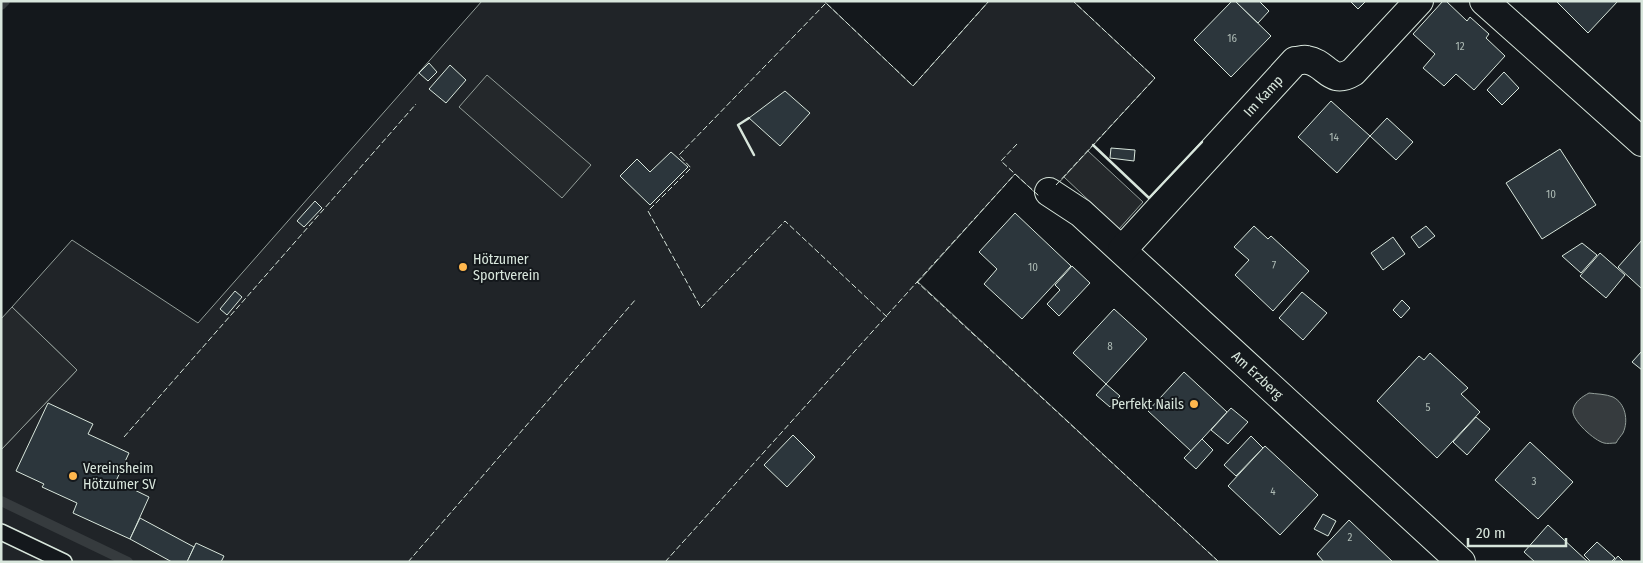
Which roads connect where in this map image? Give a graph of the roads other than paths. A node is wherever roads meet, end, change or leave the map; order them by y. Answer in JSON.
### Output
{"nodes":[{"id":1,"x":1419,"y":1,"type":"edge"},
{"id":2,"x":1484,"y":1,"type":"edge"},
{"id":3,"x":1642,"y":142,"type":"edge"},
{"id":4,"x":1049,"y":192,"type":"dead end"},
{"id":5,"x":1122,"y":250,"type":"junction"},
{"id":6,"x":1,"y":532,"type":"edge"},
{"id":7,"x":64,"y":562,"type":"edge"},
{"id":8,"x":1461,"y":562,"type":"edge"}],
"edges":[{"from":1,"to":5,"type":"street","name":"Im Kamp"},
{"from":2,"to":3,"type":"street"},
{"from":4,"to":5,"type":"street","name":"Am Erzberg"},
{"from":5,"to":8,"type":"street","name":"Am Erzberg"},
{"from":6,"to":7,"type":"lane"}]}
